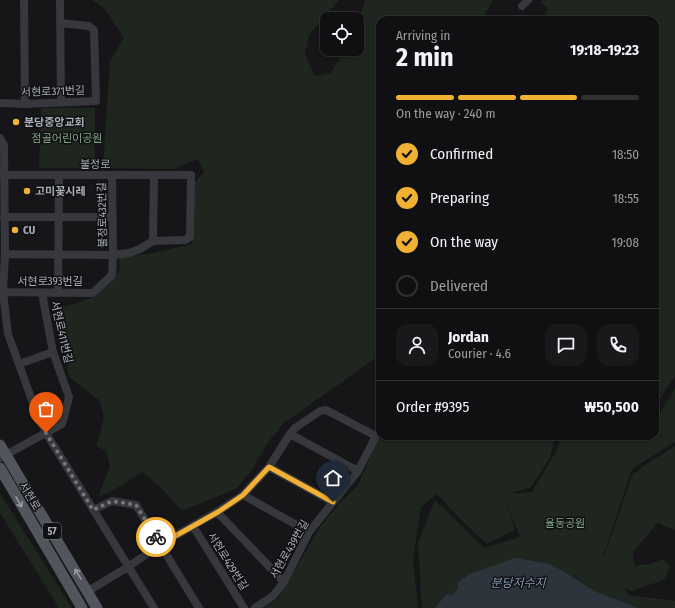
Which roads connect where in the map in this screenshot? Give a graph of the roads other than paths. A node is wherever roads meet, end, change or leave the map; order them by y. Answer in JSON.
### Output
{"nodes":[{"id":1,"x":24,"y":0,"type":"edge"},
{"id":2,"x":60,"y":0,"type":"edge"},
{"id":3,"x":528,"y":0,"type":"edge"},
{"id":4,"x":522,"y":6,"type":"dead end"},
{"id":5,"x":60,"y":23,"type":"junction"},
{"id":6,"x":0,"y":102,"type":"edge"},
{"id":7,"x":61,"y":102,"type":"junction"},
{"id":8,"x":25,"y":104,"type":"junction"},
{"id":9,"x":0,"y":138,"type":"edge"},
{"id":10,"x":59,"y":175,"type":"junction"},
{"id":11,"x":112,"y":175,"type":"junction"},
{"id":12,"x":154,"y":175,"type":"junction"},
{"id":13,"x":2,"y":176,"type":"edge"},
{"id":14,"x":4,"y":217,"type":"junction"},
{"id":15,"x":112,"y":217,"type":"junction"},
{"id":16,"x":59,"y":218,"type":"junction"},
{"id":17,"x":152,"y":241,"type":"junction"},
{"id":18,"x":5,"y":254,"type":"junction"},
{"id":19,"x":58,"y":254,"type":"junction"},
{"id":20,"x":113,"y":255,"type":"junction"},
{"id":21,"x":2,"y":292,"type":"edge"},
{"id":22,"x":42,"y":293,"type":"junction"},
{"id":23,"x":58,"y":293,"type":"junction"},
{"id":24,"x":53,"y":352,"type":"junction"},
{"id":25,"x":19,"y":364,"type":"junction"},
{"id":26,"x":46,"y":433,"type":"junction"},
{"id":27,"x":290,"y":434,"type":"junction"},
{"id":28,"x":376,"y":436,"type":"joint"},
{"id":29,"x":2,"y":453,"type":"edge"},
{"id":30,"x":269,"y":467,"type":"junction"},
{"id":31,"x":0,"y":468,"type":"edge"},
{"id":32,"x":358,"y":471,"type":"junction"},
{"id":33,"x":243,"y":495,"type":"junction"},
{"id":34,"x":333,"y":502,"type":"junction"},
{"id":35,"x":93,"y":510,"type":"junction"},
{"id":36,"x":218,"y":512,"type":"junction"},
{"id":37,"x":193,"y":526,"type":"junction"},
{"id":38,"x":309,"y":532,"type":"junction"},
{"id":39,"x":161,"y":544,"type":"junction"},
{"id":40,"x":128,"y":567,"type":"junction"},
{"id":41,"x":284,"y":582,"type":"junction"},
{"id":42,"x":88,"y":591,"type":"junction"},
{"id":43,"x":82,"y":608,"type":"edge"},
{"id":44,"x":97,"y":608,"type":"edge"},
{"id":45,"x":154,"y":608,"type":"edge"},
{"id":46,"x":199,"y":608,"type":"edge"},
{"id":47,"x":244,"y":608,"type":"edge"},
{"id":48,"x":255,"y":608,"type":"edge"}],
"edges":[{"from":1,"to":8,"type":"street"},
{"from":2,"to":5,"type":"street"},
{"from":3,"to":4,"type":"street"},
{"from":5,"to":7,"type":"street"},
{"from":5,"to":7,"type":"street","name":"서현로371번길"},
{"from":6,"to":8,"type":"street","name":"서현로371번길"},
{"from":7,"to":8,"type":"street","name":"서현로371번길"},
{"from":9,"to":13,"type":"street"},
{"from":10,"to":11,"type":"street","name":"불정로"},
{"from":10,"to":13,"type":"street","name":"불정로"},
{"from":10,"to":16,"type":"street"},
{"from":11,"to":12,"type":"street","name":"불정로"},
{"from":11,"to":15,"type":"street","name":"불정로432번길"},
{"from":12,"to":17,"type":"street"},
{"from":12,"to":17,"type":"street","name":"불정로"},
{"from":13,"to":14,"type":"street"},
{"from":14,"to":16,"type":"street"},
{"from":14,"to":18,"type":"street"},
{"from":15,"to":16,"type":"street"},
{"from":15,"to":20,"type":"street","name":"불정로432번길"},
{"from":16,"to":19,"type":"street"},
{"from":17,"to":20,"type":"street"},
{"from":18,"to":19,"type":"street"},
{"from":18,"to":21,"type":"street"},
{"from":19,"to":20,"type":"street"},
{"from":19,"to":23,"type":"street"},
{"from":20,"to":23,"type":"street","name":"서현로393번길"},
{"from":21,"to":22,"type":"street","name":"서현로393번길"},
{"from":21,"to":25,"type":"street"},
{"from":22,"to":23,"type":"street","name":"서현로393번길"},
{"from":22,"to":24,"type":"street","name":"서현로411번길"},
{"from":24,"to":25,"type":"street"},
{"from":24,"to":26,"type":"street","name":"서현로411번길"},
{"from":25,"to":26,"type":"street"},
{"from":26,"to":29,"type":"street","name":"서현로411번길"},
{"from":26,"to":35,"type":"street"},
{"from":27,"to":28,"type":"street","name":"서현로429번길"},
{"from":27,"to":30,"type":"street","name":"서현로429번길"},
{"from":27,"to":32,"type":"street"},
{"from":28,"to":32,"type":"street","name":"서현로439번길"},
{"from":42,"to":29,"type":"main road","name":"서현로","number":"57","one_way":true},
{"from":30,"to":33,"type":"street","name":"서현로429번길"},
{"from":30,"to":34,"type":"street"},
{"from":31,"to":43,"type":"main road","name":"서현로","number":"57","one_way":true},
{"from":32,"to":34,"type":"street","name":"서현로439번길"},
{"from":33,"to":36,"type":"street","name":"서현로429번길"},
{"from":33,"to":38,"type":"street"},
{"from":34,"to":38,"type":"street","name":"서현로439번길"},
{"from":35,"to":39,"type":"street"},
{"from":35,"to":40,"type":"street"},
{"from":36,"to":37,"type":"street","name":"서현로429번길"},
{"from":36,"to":41,"type":"street","name":"서현로429번길"},
{"from":37,"to":39,"type":"street","name":"서현로429번길"},
{"from":37,"to":47,"type":"street","name":"서현로429번길"},
{"from":38,"to":41,"type":"street","name":"서현로439번길"},
{"from":39,"to":40,"type":"street","name":"서현로429번길"},
{"from":39,"to":46,"type":"street"},
{"from":40,"to":42,"type":"street","name":"서현로429번길"},
{"from":40,"to":45,"type":"street"},
{"from":41,"to":48,"type":"street","name":"서현로439번길"},
{"from":42,"to":44,"type":"main road","name":"서현로","number":"57"}]}
